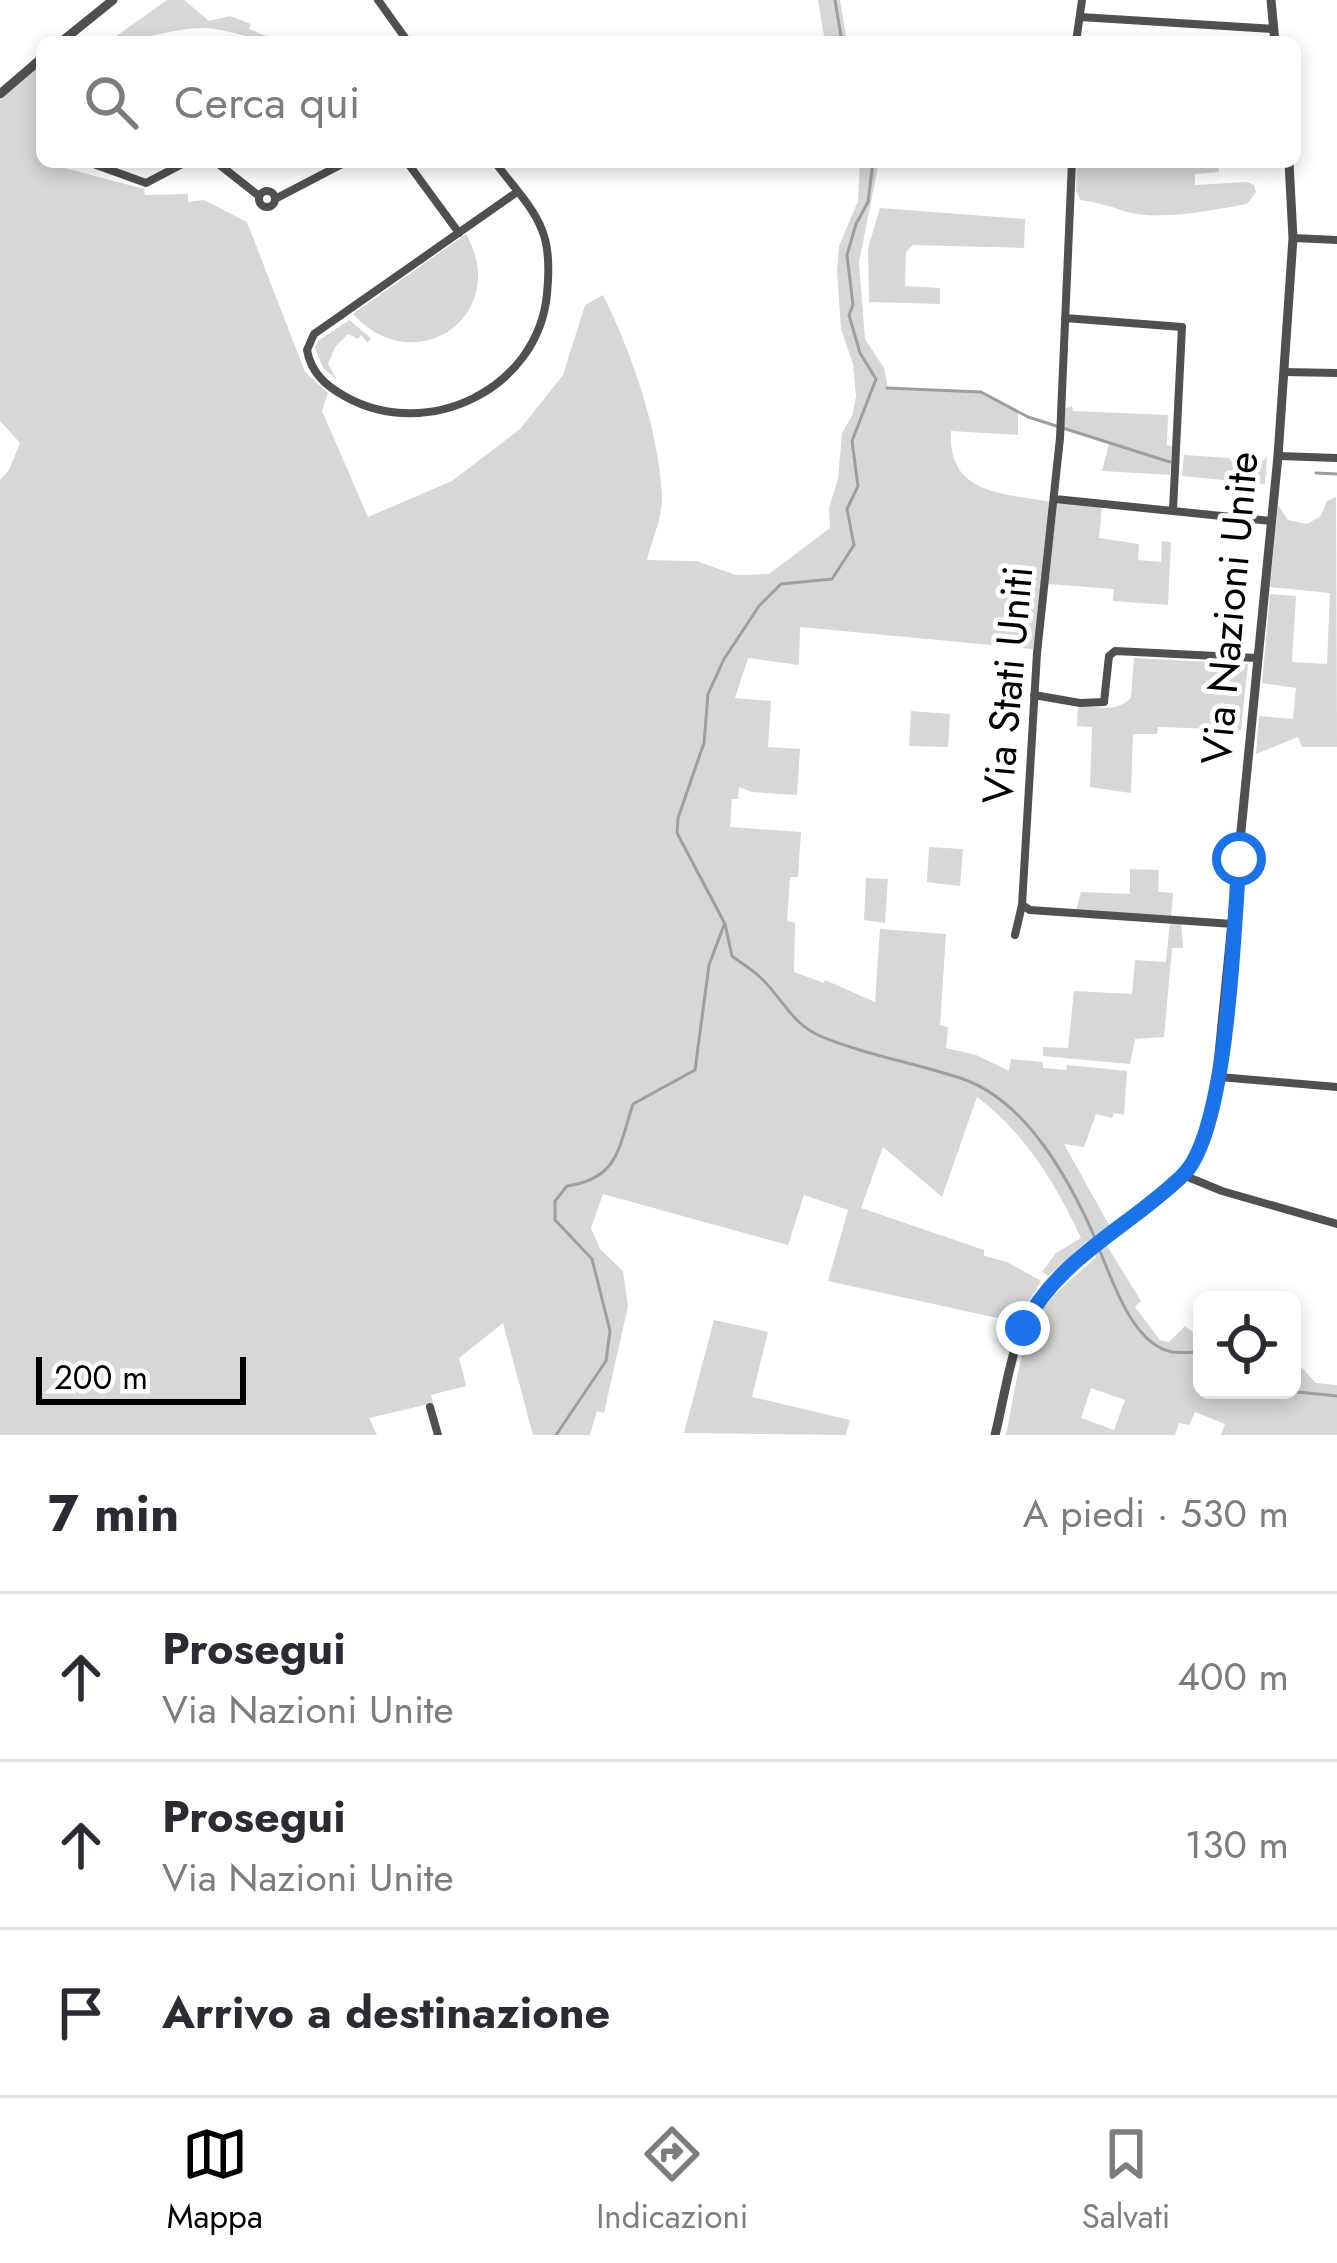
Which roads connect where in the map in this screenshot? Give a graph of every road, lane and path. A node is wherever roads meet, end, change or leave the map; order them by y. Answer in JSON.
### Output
{"nodes":[{"id":1,"x":113,"y":0,"type":"edge"},
{"id":2,"x":378,"y":0,"type":"edge"},
{"id":3,"x":1082,"y":0,"type":"edge"},
{"id":4,"x":1271,"y":0,"type":"edge"},
{"id":5,"x":1080,"y":17,"type":"junction"},
{"id":6,"x":1274,"y":29,"type":"junction"},
{"id":7,"x":69,"y":36,"type":"edge"},
{"id":8,"x":404,"y":36,"type":"edge"},
{"id":9,"x":1077,"y":36,"type":"edge"},
{"id":10,"x":1275,"y":36,"type":"edge"},
{"id":11,"x":36,"y":63,"type":"edge"},
{"id":12,"x":0,"y":94,"type":"edge"},
{"id":13,"x":105,"y":168,"type":"edge"},
{"id":14,"x":175,"y":168,"type":"edge"},
{"id":15,"x":224,"y":168,"type":"edge"},
{"id":16,"x":334,"y":168,"type":"edge"},
{"id":17,"x":411,"y":168,"type":"edge"},
{"id":18,"x":499,"y":168,"type":"edge"},
{"id":19,"x":1072,"y":168,"type":"edge"},
{"id":20,"x":1289,"y":168,"type":"edge"},
{"id":21,"x":517,"y":192,"type":"junction"},
{"id":22,"x":459,"y":233,"type":"junction"},
{"id":23,"x":1293,"y":238,"type":"junction"},
{"id":24,"x":1337,"y":240,"type":"edge"},
{"id":25,"x":1065,"y":318,"type":"junction"},
{"id":26,"x":1284,"y":372,"type":"junction"},
{"id":27,"x":1337,"y":373,"type":"edge"},
{"id":28,"x":1277,"y":456,"type":"junction"},
{"id":29,"x":1337,"y":458,"type":"edge"},
{"id":30,"x":1055,"y":499,"type":"junction"},
{"id":31,"x":1173,"y":510,"type":"junction"},
{"id":32,"x":1271,"y":520,"type":"junction"},
{"id":33,"x":1257,"y":658,"type":"junction"},
{"id":34,"x":1034,"y":695,"type":"junction"},
{"id":35,"x":1026,"y":908,"type":"junction"},
{"id":36,"x":1233,"y":924,"type":"junction"},
{"id":37,"x":1015,"y":935,"type":"dead end"},
{"id":38,"x":1219,"y":1077,"type":"junction"},
{"id":39,"x":1337,"y":1087,"type":"edge"},
{"id":40,"x":1183,"y":1175,"type":"junction"},
{"id":41,"x":1337,"y":1223,"type":"edge"},
{"id":42,"x":430,"y":1407,"type":"dead end"},
{"id":43,"x":438,"y":1435,"type":"edge"},
{"id":44,"x":995,"y":1435,"type":"edge"}],
"edges":[{"from":1,"to":7,"type":"street"},
{"from":2,"to":8,"type":"street"},
{"from":3,"to":5,"type":"street"},
{"from":4,"to":6,"type":"street"},
{"from":5,"to":6,"type":"street"},
{"from":5,"to":9,"type":"street"},
{"from":6,"to":10,"type":"street"},
{"from":11,"to":12,"type":"street"},
{"from":13,"to":14,"type":"street"},
{"from":15,"to":16,"type":"street"},
{"from":17,"to":22,"type":"street"},
{"from":18,"to":21,"type":"street"},
{"from":19,"to":25,"type":"street"},
{"from":20,"to":23,"type":"street","name":"Via Nazioni Unite"},
{"from":21,"to":22,"type":"street"},
{"from":21,"to":22,"type":"street"},
{"from":23,"to":24,"type":"street"},
{"from":23,"to":26,"type":"street","name":"Via Nazioni Unite"},
{"from":25,"to":30,"type":"street","name":"Via Stati Uniti"},
{"from":25,"to":31,"type":"street"},
{"from":26,"to":27,"type":"street"},
{"from":26,"to":28,"type":"street","name":"Via Nazioni Unite"},
{"from":28,"to":29,"type":"street"},
{"from":28,"to":32,"type":"street","name":"Via Nazioni Unite"},
{"from":30,"to":31,"type":"street"},
{"from":30,"to":34,"type":"street","name":"Via Stati Uniti"},
{"from":31,"to":32,"type":"street"},
{"from":32,"to":33,"type":"street","name":"Via Nazioni Unite"},
{"from":33,"to":34,"type":"street"},
{"from":33,"to":36,"type":"street","name":"Via Nazioni Unite"},
{"from":34,"to":35,"type":"street","name":"Via Stati Uniti"},
{"from":35,"to":36,"type":"street"},
{"from":35,"to":37,"type":"street","name":"Via Stati Uniti"},
{"from":36,"to":38,"type":"street","name":"Via Nazioni Unite"},
{"from":38,"to":39,"type":"street"},
{"from":38,"to":40,"type":"street","name":"Via Nazioni Unite"},
{"from":40,"to":41,"type":"street"},
{"from":40,"to":44,"type":"street","name":"Via Nazioni Unite"},
{"from":42,"to":43,"type":"street"}]}
